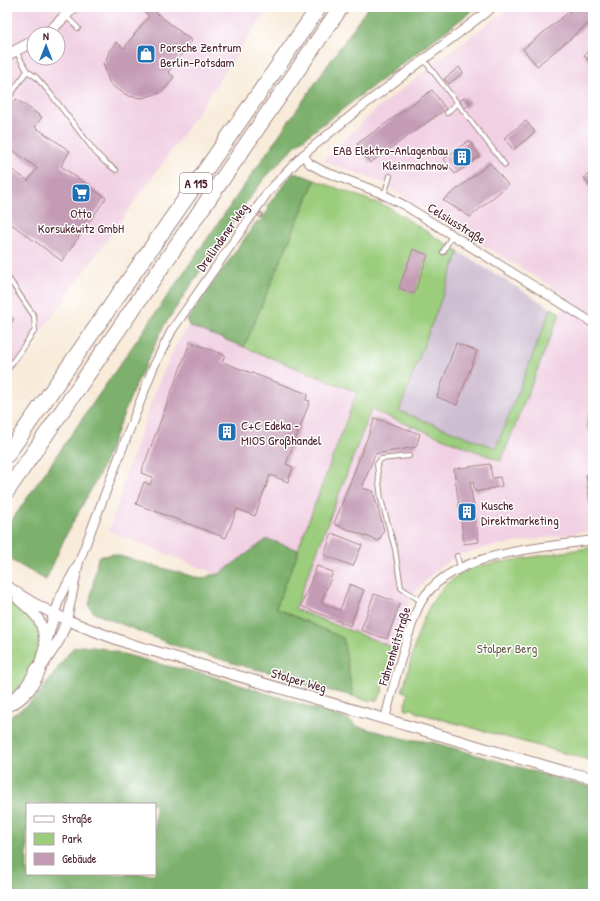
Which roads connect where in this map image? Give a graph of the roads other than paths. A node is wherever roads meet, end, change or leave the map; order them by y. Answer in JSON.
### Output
{"nodes":[{"id":1,"x":74,"y":7,"type":"edge"},
{"id":2,"x":319,"y":7,"type":"edge"},
{"id":3,"x":341,"y":7,"type":"edge"},
{"id":4,"x":493,"y":7,"type":"edge"},
{"id":5,"x":66,"y":16,"type":"junction"},
{"id":6,"x":55,"y":26,"type":"edge"},
{"id":7,"x":78,"y":28,"type":"dead end"},
{"id":8,"x":26,"y":46,"type":"edge"},
{"id":9,"x":10,"y":55,"type":"edge"},
{"id":10,"x":424,"y":60,"type":"junction"},
{"id":11,"x":27,"y":71,"type":"junction"},
{"id":12,"x":7,"y":100,"type":"edge"},
{"id":13,"x":457,"y":103,"type":"junction"},
{"id":14,"x":447,"y":112,"type":"dead end"},
{"id":15,"x":303,"y":155,"type":"junction"},
{"id":16,"x":505,"y":165,"type":"dead end"},
{"id":17,"x":116,"y":170,"type":"dead end"},
{"id":18,"x":390,"y":176,"type":"dead end"},
{"id":19,"x":384,"y":195,"type":"junction"},
{"id":20,"x":452,"y":235,"type":"junction"},
{"id":21,"x":443,"y":252,"type":"dead end"},
{"id":22,"x":7,"y":276,"type":"edge"},
{"id":23,"x":593,"y":323,"type":"edge"},
{"id":24,"x":7,"y":370,"type":"edge"},
{"id":25,"x":7,"y":454,"type":"edge"},
{"id":26,"x":409,"y":456,"type":"dead end"},
{"id":27,"x":7,"y":491,"type":"edge"},
{"id":28,"x":593,"y":540,"type":"edge"},
{"id":29,"x":457,"y":556,"type":"dead end"},
{"id":30,"x":79,"y":562,"type":"junction"},
{"id":31,"x":460,"y":567,"type":"junction"},
{"id":32,"x":10,"y":589,"type":"edge"},
{"id":33,"x":421,"y":601,"type":"junction"},
{"id":34,"x":54,"y":615,"type":"junction"},
{"id":35,"x":67,"y":620,"type":"junction"},
{"id":36,"x":45,"y":645,"type":"junction"},
{"id":37,"x":38,"y":670,"type":"junction"},
{"id":38,"x":7,"y":704,"type":"edge"},
{"id":39,"x":385,"y":719,"type":"junction"},
{"id":40,"x":593,"y":778,"type":"edge"}],
"edges":[{"from":1,"to":5,"type":"street"},
{"from":2,"to":25,"type":"highway","number":"A 115"},
{"from":3,"to":27,"type":"highway","number":"A 115"},
{"from":4,"to":10,"type":"street","name":"Dreilindener Weg"},
{"from":5,"to":6,"type":"street"},
{"from":5,"to":7,"type":"lane"},
{"from":8,"to":9,"type":"street"},
{"from":9,"to":11,"type":"lane"},
{"from":10,"to":13,"type":"lane"},
{"from":10,"to":15,"type":"street","name":"Dreilindener Weg"},
{"from":11,"to":12,"type":"lane"},
{"from":11,"to":17,"type":"lane"},
{"from":13,"to":14,"type":"lane"},
{"from":13,"to":16,"type":"lane"},
{"from":15,"to":19,"type":"street","name":"Celsiusstraße"},
{"from":15,"to":30,"type":"street","name":"Dreilindener Weg"},
{"from":18,"to":19,"type":"lane"},
{"from":19,"to":20,"type":"street","name":"Celsiusstraße"},
{"from":20,"to":21,"type":"lane"},
{"from":20,"to":23,"type":"street","name":"Celsiusstraße"},
{"from":22,"to":24,"type":"lane"},
{"from":26,"to":33,"type":"lane"},
{"from":28,"to":31,"type":"street","name":"Fahrenheitstraße"},
{"from":29,"to":31,"type":"lane"},
{"from":30,"to":34,"type":"street","name":"Dreilindener Weg"},
{"from":30,"to":35,"type":"street","name":"Dreilindener Weg"},
{"from":31,"to":33,"type":"street","name":"Fahrenheitstraße"},
{"from":32,"to":34,"type":"street","name":"Stolper Weg"},
{"from":32,"to":36,"type":"street"},
{"from":33,"to":39,"type":"street","name":"Fahrenheitstraße"},
{"from":34,"to":35,"type":"street","name":"Stolper Weg"},
{"from":34,"to":36,"type":"street"},
{"from":35,"to":37,"type":"street"},
{"from":35,"to":39,"type":"street","name":"Stolper Weg"},
{"from":36,"to":37,"type":"street"},
{"from":37,"to":38,"type":"highway"},
{"from":39,"to":40,"type":"street","name":"Stolper Weg"}]}
